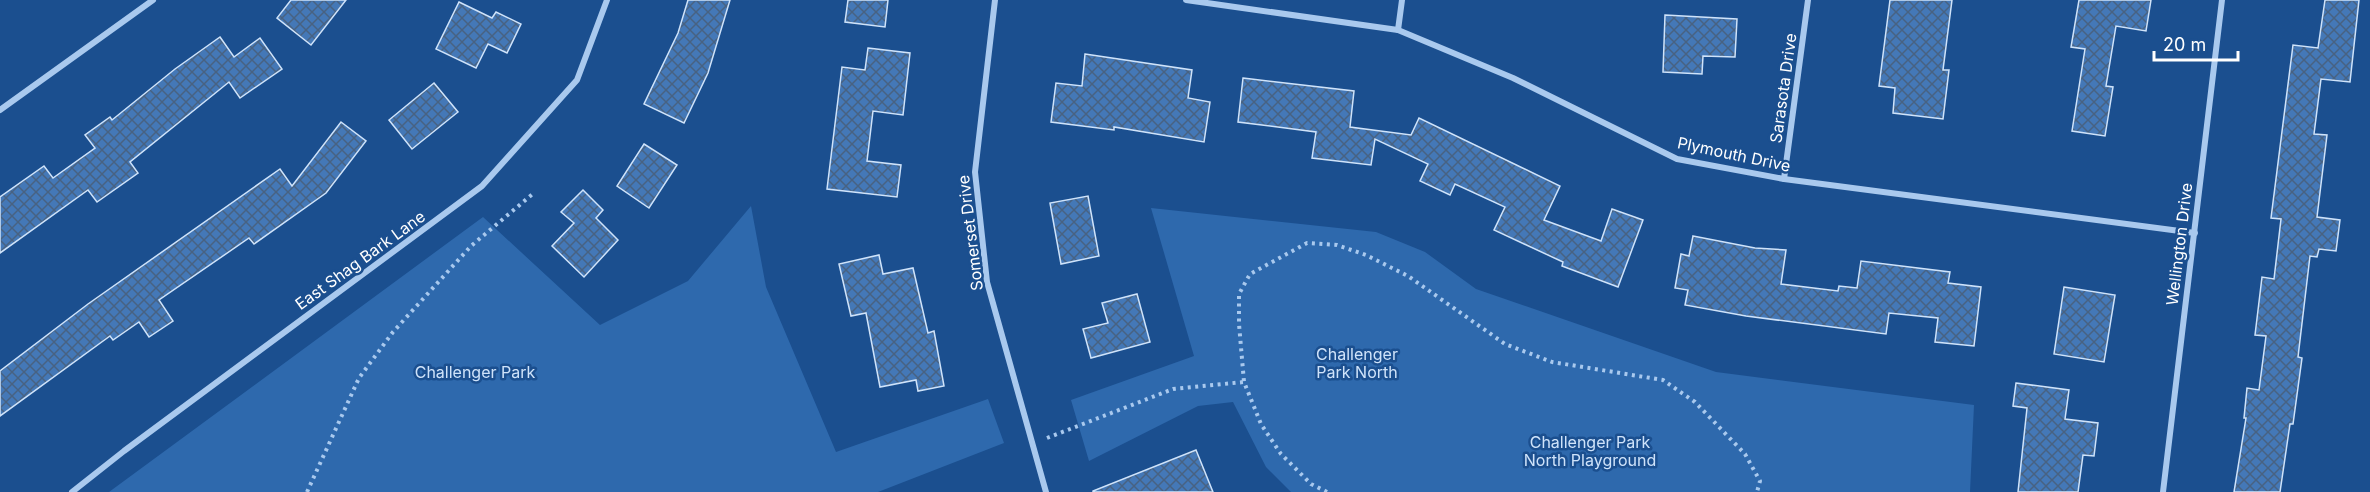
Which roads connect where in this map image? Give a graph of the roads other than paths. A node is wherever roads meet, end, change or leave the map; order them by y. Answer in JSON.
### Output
{"nodes":[{"id":1,"x":153,"y":0,"type":"edge"},
{"id":2,"x":608,"y":0,"type":"edge"},
{"id":3,"x":995,"y":0,"type":"edge"},
{"id":4,"x":1186,"y":0,"type":"edge"},
{"id":5,"x":1402,"y":0,"type":"edge"},
{"id":6,"x":1808,"y":0,"type":"edge"},
{"id":7,"x":2222,"y":0,"type":"edge"},
{"id":8,"x":1398,"y":30,"type":"junction"},
{"id":9,"x":0,"y":110,"type":"edge"},
{"id":10,"x":1784,"y":179,"type":"junction"},
{"id":11,"x":2194,"y":233,"type":"junction"},
{"id":12,"x":72,"y":492,"type":"edge"},
{"id":13,"x":1046,"y":492,"type":"edge"},
{"id":14,"x":2163,"y":492,"type":"edge"}],
"edges":[{"from":1,"to":9,"type":"street"},
{"from":2,"to":12,"type":"street","name":"East Shag Bark Lane"},
{"from":3,"to":13,"type":"street","name":"Somerset Drive"},
{"from":4,"to":8,"type":"street","name":"Plymouth Drive"},
{"from":5,"to":8,"type":"street"},
{"from":6,"to":10,"type":"street","name":"Sarasota Drive"},
{"from":7,"to":11,"type":"street","name":"Wellington Drive"},
{"from":8,"to":10,"type":"street","name":"Plymouth Drive"},
{"from":10,"to":11,"type":"street","name":"Plymouth Drive"},
{"from":11,"to":14,"type":"street","name":"Wellington Drive"}]}
